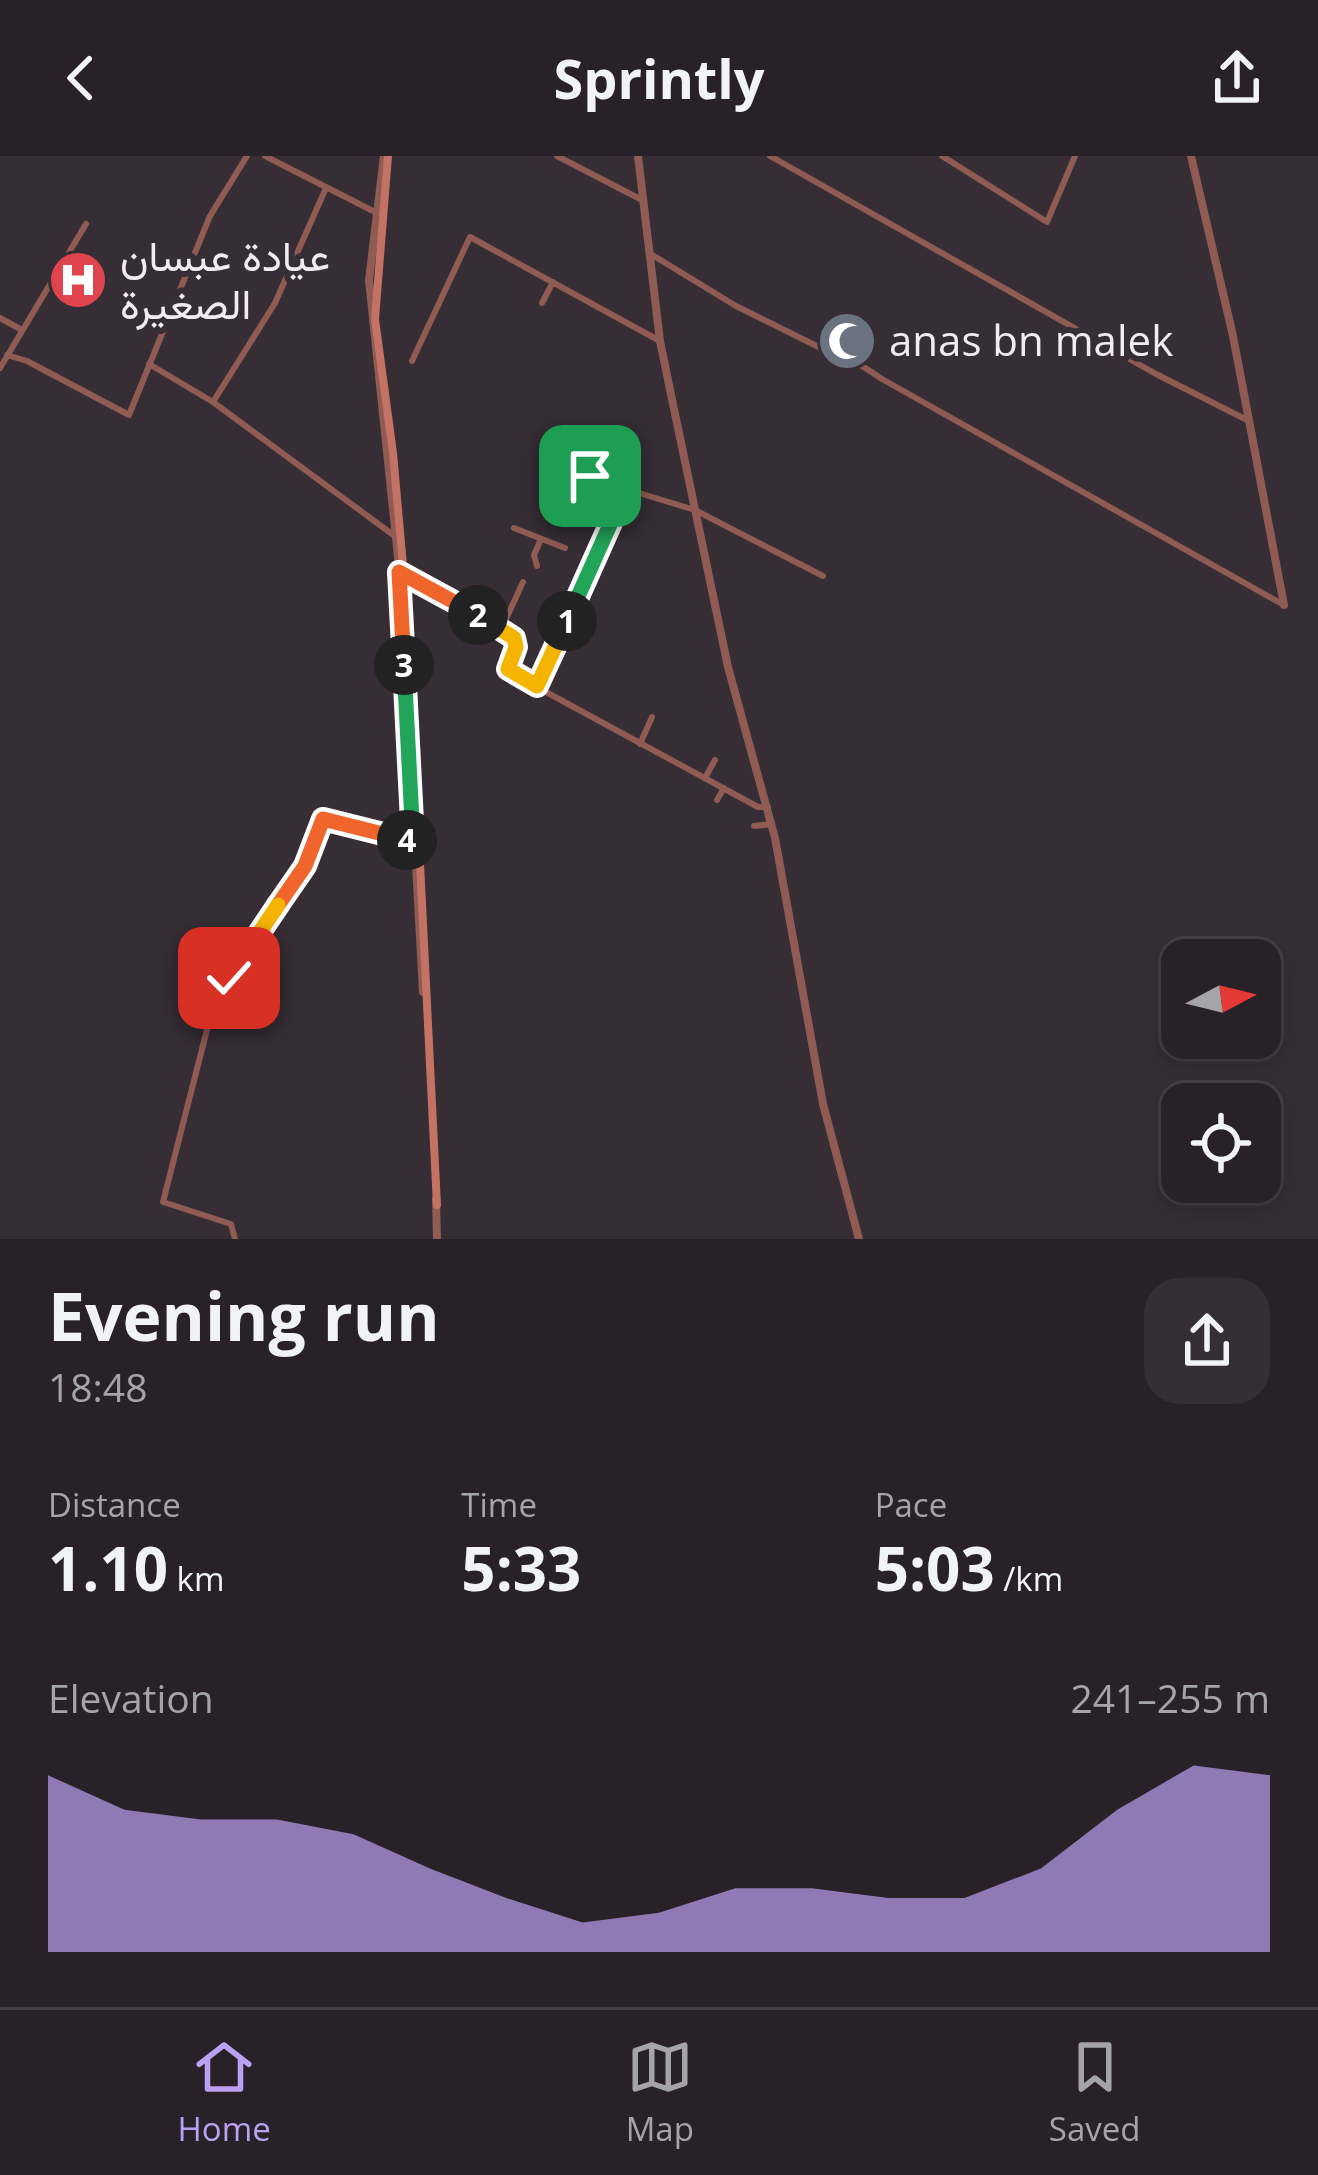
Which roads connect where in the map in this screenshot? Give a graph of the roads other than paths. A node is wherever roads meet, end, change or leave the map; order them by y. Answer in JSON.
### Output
{"nodes":[{"id":1,"x":247,"y":156,"type":"edge"},
{"id":2,"x":266,"y":156,"type":"edge"},
{"id":3,"x":386,"y":156,"type":"edge"},
{"id":4,"x":557,"y":156,"type":"edge"},
{"id":5,"x":638,"y":156,"type":"edge"},
{"id":6,"x":770,"y":156,"type":"edge"},
{"id":7,"x":794,"y":156,"type":"edge"},
{"id":8,"x":942,"y":156,"type":"edge"},
{"id":9,"x":1075,"y":156,"type":"edge"},
{"id":10,"x":1191,"y":156,"type":"edge"},
{"id":11,"x":788,"y":167,"type":"junction"},
{"id":12,"x":326,"y":188,"type":"junction"},
{"id":13,"x":642,"y":200,"type":"junction"},
{"id":14,"x":377,"y":213,"type":"junction"},
{"id":15,"x":86,"y":224,"type":"dead end"},
{"id":16,"x":649,"y":253,"type":"junction"},
{"id":17,"x":553,"y":282,"type":"junction"},
{"id":18,"x":542,"y":303,"type":"dead end"},
{"id":19,"x":0,"y":318,"type":"edge"},
{"id":20,"x":22,"y":330,"type":"junction"},
{"id":21,"x":660,"y":341,"type":"junction"},
{"id":22,"x":8,"y":356,"type":"junction"},
{"id":23,"x":412,"y":361,"type":"dead end"},
{"id":24,"x":149,"y":364,"type":"junction"},
{"id":25,"x":0,"y":368,"type":"edge"},
{"id":26,"x":213,"y":402,"type":"junction"},
{"id":27,"x":1249,"y":421,"type":"junction"},
{"id":28,"x":587,"y":450,"type":"dead end"},
{"id":29,"x":626,"y":489,"type":"junction"},
{"id":30,"x":695,"y":510,"type":"junction"},
{"id":31,"x":514,"y":528,"type":"dead end"},
{"id":32,"x":396,"y":537,"type":"junction"},
{"id":33,"x":541,"y":539,"type":"junction"},
{"id":34,"x":566,"y":548,"type":"dead end"},
{"id":35,"x":537,"y":566,"type":"dead end"},
{"id":36,"x":401,"y":573,"type":"junction"},
{"id":37,"x":823,"y":576,"type":"dead end"},
{"id":38,"x":523,"y":583,"type":"dead end"},
{"id":39,"x":1284,"y":604,"type":"joint"},
{"id":40,"x":501,"y":630,"type":"junction"},
{"id":41,"x":537,"y":686,"type":"junction"},
{"id":42,"x":652,"y":717,"type":"dead end"},
{"id":43,"x":640,"y":744,"type":"junction"},
{"id":44,"x":715,"y":760,"type":"dead end"},
{"id":45,"x":705,"y":778,"type":"junction"},
{"id":46,"x":724,"y":788,"type":"junction"},
{"id":47,"x":717,"y":800,"type":"dead end"},
{"id":48,"x":768,"y":807,"type":"junction"},
{"id":49,"x":772,"y":824,"type":"junction"},
{"id":50,"x":754,"y":826,"type":"dead end"},
{"id":51,"x":413,"y":841,"type":"junction"},
{"id":52,"x":437,"y":1205,"type":"junction"},
{"id":53,"x":235,"y":1239,"type":"edge"},
{"id":54,"x":437,"y":1239,"type":"edge"},
{"id":55,"x":859,"y":1239,"type":"edge"}],
"edges":[{"from":1,"to":24,"type":"street"},
{"from":2,"to":12,"type":"street"},
{"from":3,"to":14,"type":"street"},
{"from":3,"to":36,"type":"main road"},
{"from":4,"to":13,"type":"street"},
{"from":5,"to":13,"type":"street"},
{"from":6,"to":11,"type":"street"},
{"from":7,"to":11,"type":"street"},
{"from":8,"to":9,"type":"street"},
{"from":10,"to":27,"type":"street"},
{"from":11,"to":27,"type":"street"},
{"from":12,"to":14,"type":"street"},
{"from":12,"to":26,"type":"street"},
{"from":13,"to":16,"type":"street"},
{"from":14,"to":32,"type":"street"},
{"from":15,"to":20,"type":"street"},
{"from":16,"to":21,"type":"street"},
{"from":16,"to":39,"type":"street"},
{"from":17,"to":18,"type":"street"},
{"from":17,"to":21,"type":"street"},
{"from":17,"to":23,"type":"street"},
{"from":19,"to":20,"type":"street"},
{"from":20,"to":22,"type":"street"},
{"from":21,"to":30,"type":"street"},
{"from":22,"to":24,"type":"street"},
{"from":22,"to":25,"type":"street"},
{"from":24,"to":26,"type":"street"},
{"from":26,"to":32,"type":"street"},
{"from":27,"to":39,"type":"street"},
{"from":28,"to":29,"type":"street"},
{"from":29,"to":30,"type":"street"},
{"from":29,"to":41,"type":"street"},
{"from":30,"to":37,"type":"street"},
{"from":30,"to":48,"type":"street"},
{"from":31,"to":33,"type":"street"},
{"from":32,"to":36,"type":"street"},
{"from":33,"to":34,"type":"street"},
{"from":33,"to":35,"type":"street"},
{"from":36,"to":40,"type":"street"},
{"from":36,"to":51,"type":"street"},
{"from":36,"to":52,"type":"main road"},
{"from":38,"to":40,"type":"street"},
{"from":40,"to":41,"type":"street"},
{"from":41,"to":43,"type":"street"},
{"from":42,"to":43,"type":"street"},
{"from":43,"to":45,"type":"street"},
{"from":44,"to":45,"type":"street"},
{"from":45,"to":46,"type":"street"},
{"from":46,"to":47,"type":"street"},
{"from":46,"to":48,"type":"street"},
{"from":48,"to":49,"type":"street"},
{"from":49,"to":50,"type":"street"},
{"from":49,"to":55,"type":"street"},
{"from":51,"to":52,"type":"street"},
{"from":51,"to":53,"type":"street"},
{"from":52,"to":54,"type":"street"}]}
